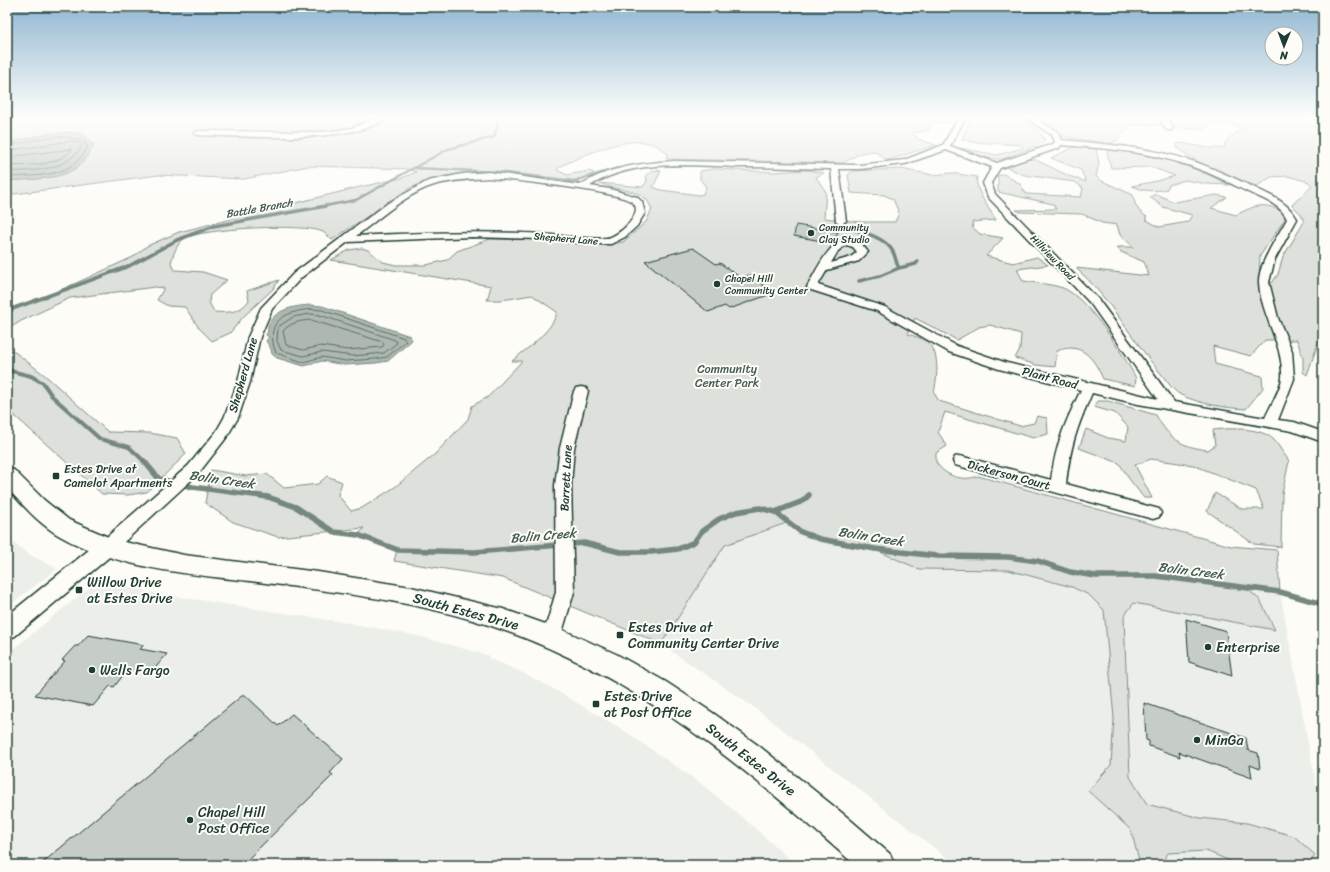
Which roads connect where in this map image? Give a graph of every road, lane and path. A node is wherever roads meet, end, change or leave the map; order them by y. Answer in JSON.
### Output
{"nodes":[{"id":1,"x":918,"y":158,"type":"edge"},
{"id":2,"x":973,"y":158,"type":"edge"},
{"id":3,"x":1022,"y":158,"type":"edge"},
{"id":4,"x":1171,"y":158,"type":"edge"},
{"id":5,"x":835,"y":166,"type":"junction"},
{"id":6,"x":997,"y":166,"type":"junction"},
{"id":7,"x":583,"y":187,"type":"junction"},
{"id":8,"x":841,"y":221,"type":"dead end"},
{"id":9,"x":347,"y":239,"type":"junction"},
{"id":10,"x":824,"y":268,"type":"dead end"},
{"id":11,"x":1088,"y":388,"type":"junction"},
{"id":12,"x":581,"y":391,"type":"dead end"},
{"id":13,"x":1169,"y":406,"type":"junction"},
{"id":14,"x":1270,"y":423,"type":"junction"},
{"id":15,"x":1323,"y":437,"type":"edge"},
{"id":16,"x":960,"y":461,"type":"dead end"},
{"id":17,"x":7,"y":475,"type":"edge"},
{"id":18,"x":1058,"y":488,"type":"junction"},
{"id":19,"x":1153,"y":513,"type":"dead end"},
{"id":20,"x":107,"y":547,"type":"junction"},
{"id":21,"x":7,"y":629,"type":"edge"},
{"id":22,"x":552,"y":636,"type":"junction"},
{"id":23,"x":879,"y":865,"type":"edge"}],
"edges":[{"from":1,"to":5,"type":"street"},
{"from":2,"to":6,"type":"street"},
{"from":3,"to":6,"type":"street"},
{"from":4,"to":14,"type":"street"},
{"from":5,"to":7,"type":"street"},
{"from":5,"to":8,"type":"street"},
{"from":6,"to":13,"type":"street","name":"Hillview Road"},
{"from":7,"to":9,"type":"street","name":"Shepherd Lane"},
{"from":7,"to":9,"type":"street","name":"Shepherd Lane"},
{"from":9,"to":20,"type":"street","name":"Shepherd Lane"},
{"from":10,"to":11,"type":"street","name":"Plant Road"},
{"from":11,"to":13,"type":"street","name":"Plant Road"},
{"from":11,"to":18,"type":"street","name":"Dickerson Court"},
{"from":12,"to":22,"type":"street","name":"Barrett Lane"},
{"from":13,"to":14,"type":"street","name":"Plant Road"},
{"from":14,"to":15,"type":"street","name":"Plant Road"},
{"from":16,"to":18,"type":"street","name":"Dickerson Court"},
{"from":17,"to":20,"type":"main road","name":"South Estes Drive"},
{"from":18,"to":19,"type":"street","name":"Dickerson Court"},
{"from":20,"to":21,"type":"street"},
{"from":20,"to":22,"type":"main road","name":"South Estes Drive"},
{"from":22,"to":23,"type":"main road","name":"South Estes Drive"}]}
